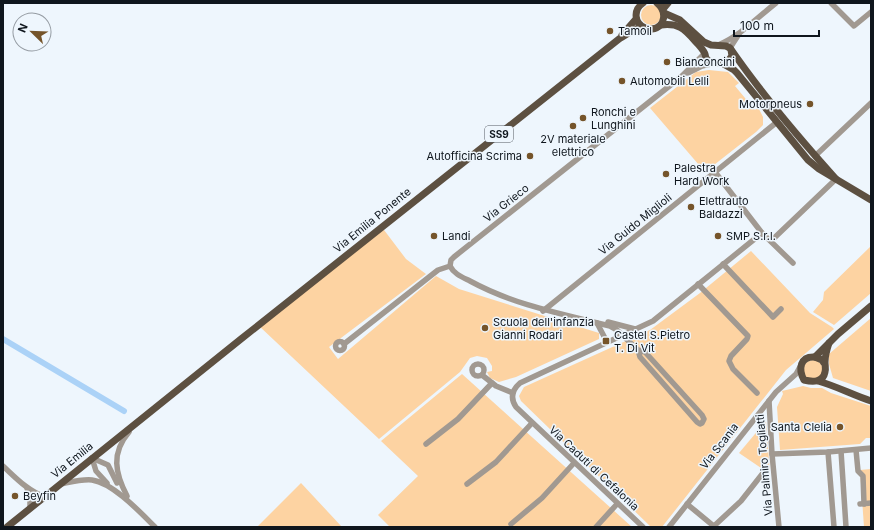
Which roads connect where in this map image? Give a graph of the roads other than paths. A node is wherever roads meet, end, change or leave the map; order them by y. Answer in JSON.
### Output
{"nodes":[{"id":1,"x":643,"y":3,"type":"edge"},
{"id":2,"x":656,"y":3,"type":"edge"},
{"id":3,"x":668,"y":3,"type":"edge"},
{"id":4,"x":776,"y":3,"type":"edge"},
{"id":5,"x":831,"y":3,"type":"edge"},
{"id":6,"x":636,"y":6,"type":"edge"},
{"id":7,"x":663,"y":11,"type":"junction"},
{"id":8,"x":871,"y":12,"type":"edge"},
{"id":9,"x":636,"y":19,"type":"junction"},
{"id":10,"x":661,"y":25,"type":"junction"},
{"id":11,"x":646,"y":29,"type":"junction"},
{"id":12,"x":742,"y":30,"type":"junction"},
{"id":13,"x":619,"y":39,"type":"junction"},
{"id":14,"x":714,"y":46,"type":"junction"},
{"id":15,"x":730,"y":49,"type":"junction"},
{"id":16,"x":705,"y":53,"type":"junction"},
{"id":17,"x":720,"y":63,"type":"junction"},
{"id":18,"x":682,"y":76,"type":"junction"},
{"id":19,"x":871,"y":103,"type":"edge"},
{"id":20,"x":783,"y":117,"type":"junction"},
{"id":21,"x":777,"y":122,"type":"junction"},
{"id":22,"x":815,"y":156,"type":"junction"},
{"id":23,"x":715,"y":172,"type":"junction"},
{"id":24,"x":836,"y":179,"type":"junction"},
{"id":25,"x":871,"y":200,"type":"edge"},
{"id":26,"x":762,"y":233,"type":"junction"},
{"id":27,"x":771,"y":241,"type":"junction"},
{"id":28,"x":793,"y":263,"type":"dead end"},
{"id":29,"x":723,"y":264,"type":"junction"},
{"id":30,"x":450,"y":266,"type":"junction"},
{"id":31,"x":698,"y":284,"type":"junction"},
{"id":32,"x":871,"y":306,"type":"edge"},
{"id":33,"x":781,"y":309,"type":"dead end"},
{"id":34,"x":543,"y":310,"type":"junction"},
{"id":35,"x":598,"y":323,"type":"junction"},
{"id":36,"x":635,"y":329,"type":"junction"},
{"id":37,"x":623,"y":335,"type":"junction"},
{"id":38,"x":607,"y":342,"type":"junction"},
{"id":39,"x":829,"y":343,"type":"junction"},
{"id":40,"x":344,"y":344,"type":"dead end"},
{"id":41,"x":638,"y":350,"type":"junction"},
{"id":42,"x":815,"y":356,"type":"junction"},
{"id":43,"x":824,"y":363,"type":"junction"},
{"id":44,"x":801,"y":365,"type":"junction"},
{"id":45,"x":826,"y":371,"type":"junction"},
{"id":46,"x":482,"y":375,"type":"dead end"},
{"id":47,"x":804,"y":380,"type":"junction"},
{"id":48,"x":818,"y":381,"type":"junction"},
{"id":49,"x":788,"y":382,"type":"junction"},
{"id":50,"x":492,"y":383,"type":"junction"},
{"id":51,"x":833,"y":385,"type":"junction"},
{"id":52,"x":513,"y":393,"type":"junction"},
{"id":53,"x":757,"y":393,"type":"dead end"},
{"id":54,"x":769,"y":401,"type":"junction"},
{"id":55,"x":871,"y":401,"type":"edge"},
{"id":56,"x":139,"y":420,"type":"junction"},
{"id":57,"x":532,"y":423,"type":"junction"},
{"id":58,"x":426,"y":444,"type":"dead end"},
{"id":59,"x":871,"y":448,"type":"edge"},
{"id":60,"x":856,"y":450,"type":"junction"},
{"id":61,"x":840,"y":451,"type":"junction"},
{"id":62,"x":828,"y":452,"type":"junction"},
{"id":63,"x":772,"y":454,"type":"junction"},
{"id":64,"x":92,"y":458,"type":"junction"},
{"id":65,"x":574,"y":463,"type":"junction"},
{"id":66,"x":3,"y":466,"type":"edge"},
{"id":67,"x":763,"y":473,"type":"dead end"},
{"id":68,"x":61,"y":484,"type":"junction"},
{"id":69,"x":467,"y":484,"type":"dead end"},
{"id":70,"x":27,"y":487,"type":"junction"},
{"id":71,"x":111,"y":487,"type":"junction"},
{"id":72,"x":45,"y":496,"type":"junction"},
{"id":73,"x":127,"y":496,"type":"junction"},
{"id":74,"x":871,"y":503,"type":"edge"},
{"id":75,"x":617,"y":504,"type":"junction"},
{"id":76,"x":687,"y":504,"type":"junction"},
{"id":77,"x":30,"y":508,"type":"junction"},
{"id":78,"x":145,"y":517,"type":"junction"},
{"id":79,"x":511,"y":524,"type":"dead end"},
{"id":80,"x":714,"y":526,"type":"edge"},
{"id":81,"x":7,"y":527,"type":"edge"},
{"id":82,"x":155,"y":527,"type":"edge"},
{"id":83,"x":596,"y":527,"type":"edge"},
{"id":84,"x":643,"y":527,"type":"edge"},
{"id":85,"x":669,"y":527,"type":"edge"},
{"id":86,"x":779,"y":527,"type":"edge"},
{"id":87,"x":834,"y":527,"type":"edge"},
{"id":88,"x":846,"y":527,"type":"edge"}],
"edges":[{"from":1,"to":6,"type":"main road"},
{"from":2,"to":7,"type":"main road"},
{"from":3,"to":7,"type":"main road"},
{"from":4,"to":12,"type":"street"},
{"from":5,"to":8,"type":"street"},
{"from":6,"to":9,"type":"main road"},
{"from":7,"to":10,"type":"main road"},
{"from":7,"to":14,"type":"main road"},
{"from":9,"to":11,"type":"main road"},
{"from":9,"to":13,"type":"main road","number":"SS9"},
{"from":10,"to":11,"type":"main road"},
{"from":10,"to":16,"type":"main road"},
{"from":11,"to":13,"type":"main road","number":"SS9"},
{"from":12,"to":14,"type":"street"},
{"from":12,"to":15,"type":"street"},
{"from":13,"to":56,"type":"main road","name":"Via Emilia Ponente","number":"SS9"},
{"from":14,"to":15,"type":"main road"},
{"from":14,"to":16,"type":"main road"},
{"from":15,"to":17,"type":"main road"},
{"from":15,"to":20,"type":"main road"},
{"from":16,"to":17,"type":"main road"},
{"from":16,"to":18,"type":"street"},
{"from":17,"to":18,"type":"street"},
{"from":17,"to":21,"type":"main road"},
{"from":18,"to":30,"type":"street","name":"Via Grieco"},
{"from":19,"to":22,"type":"street"},
{"from":20,"to":21,"type":"main road"},
{"from":20,"to":22,"type":"main road"},
{"from":21,"to":23,"type":"street","name":"Via Guido Miglioli"},
{"from":21,"to":24,"type":"main road"},
{"from":22,"to":24,"type":"main road"},
{"from":23,"to":26,"type":"street"},
{"from":23,"to":34,"type":"street","name":"Via Guido Miglioli"},
{"from":24,"to":25,"type":"main road"},
{"from":24,"to":27,"type":"street"},
{"from":26,"to":27,"type":"street"},
{"from":26,"to":29,"type":"street"},
{"from":27,"to":28,"type":"street"},
{"from":29,"to":31,"type":"street"},
{"from":29,"to":33,"type":"street"},
{"from":30,"to":34,"type":"street"},
{"from":30,"to":40,"type":"street","name":"Via Grieco"},
{"from":31,"to":36,"type":"street"},
{"from":31,"to":53,"type":"street"},
{"from":32,"to":39,"type":"main road","name":"Via Scania"},
{"from":34,"to":35,"type":"street"},
{"from":35,"to":36,"type":"street"},
{"from":35,"to":37,"type":"street"},
{"from":35,"to":38,"type":"street"},
{"from":36,"to":37,"type":"street"},
{"from":37,"to":38,"type":"street"},
{"from":37,"to":41,"type":"street"},
{"from":38,"to":52,"type":"street"},
{"from":39,"to":42,"type":"main road","name":"Via Scania"},
{"from":39,"to":43,"type":"main road"},
{"from":41,"to":41,"type":"street"},
{"from":42,"to":43,"type":"main road"},
{"from":42,"to":44,"type":"main road","name":"Via Scania"},
{"from":43,"to":45,"type":"main road"},
{"from":44,"to":47,"type":"main road"},
{"from":44,"to":49,"type":"street","name":"Via Scania"},
{"from":45,"to":48,"type":"main road"},
{"from":45,"to":51,"type":"main road"},
{"from":46,"to":50,"type":"street"},
{"from":47,"to":48,"type":"main road"},
{"from":47,"to":49,"type":"street"},
{"from":48,"to":51,"type":"main road"},
{"from":49,"to":54,"type":"street","name":"Via Scania"},
{"from":50,"to":52,"type":"street"},
{"from":50,"to":58,"type":"street"},
{"from":51,"to":55,"type":"main road"},
{"from":52,"to":57,"type":"street","name":"Via Caduti di Cefalonia"},
{"from":54,"to":63,"type":"street","name":"Via Palmiro Togliatti"},
{"from":54,"to":76,"type":"street","name":"Via Scania"},
{"from":56,"to":64,"type":"main road","name":"Via Emilia","number":"SS9"},
{"from":56,"to":73,"type":"street"},
{"from":57,"to":65,"type":"street","name":"Via Caduti di Cefalonia"},
{"from":57,"to":69,"type":"street"},
{"from":59,"to":60,"type":"street"},
{"from":60,"to":61,"type":"street"},
{"from":60,"to":74,"type":"street"},
{"from":61,"to":62,"type":"street"},
{"from":61,"to":88,"type":"street"},
{"from":62,"to":63,"type":"street"},
{"from":62,"to":87,"type":"street"},
{"from":63,"to":86,"type":"street","name":"Via Palmiro Togliatti"},
{"from":64,"to":68,"type":"main road","name":"Via Emilia","number":"SS9"},
{"from":64,"to":71,"type":"street"},
{"from":64,"to":73,"type":"street"},
{"from":65,"to":75,"type":"street","name":"Via Caduti di Cefalonia"},
{"from":65,"to":79,"type":"street"},
{"from":66,"to":70,"type":"street"},
{"from":67,"to":80,"type":"street"},
{"from":68,"to":71,"type":"street"},
{"from":68,"to":72,"type":"main road","name":"Via Emilia","number":"SS9"},
{"from":70,"to":72,"type":"street"},
{"from":70,"to":77,"type":"street"},
{"from":71,"to":78,"type":"street"},
{"from":72,"to":77,"type":"main road","name":"Via Emilia","number":"SS9"},
{"from":73,"to":78,"type":"street"},
{"from":75,"to":83,"type":"street"},
{"from":75,"to":84,"type":"street","name":"Via Caduti di Cefalonia"},
{"from":76,"to":80,"type":"street"},
{"from":76,"to":85,"type":"street","name":"Via Scania"},
{"from":77,"to":81,"type":"main road","name":"Via Emilia","number":"SS9"},
{"from":78,"to":82,"type":"street"}]}
